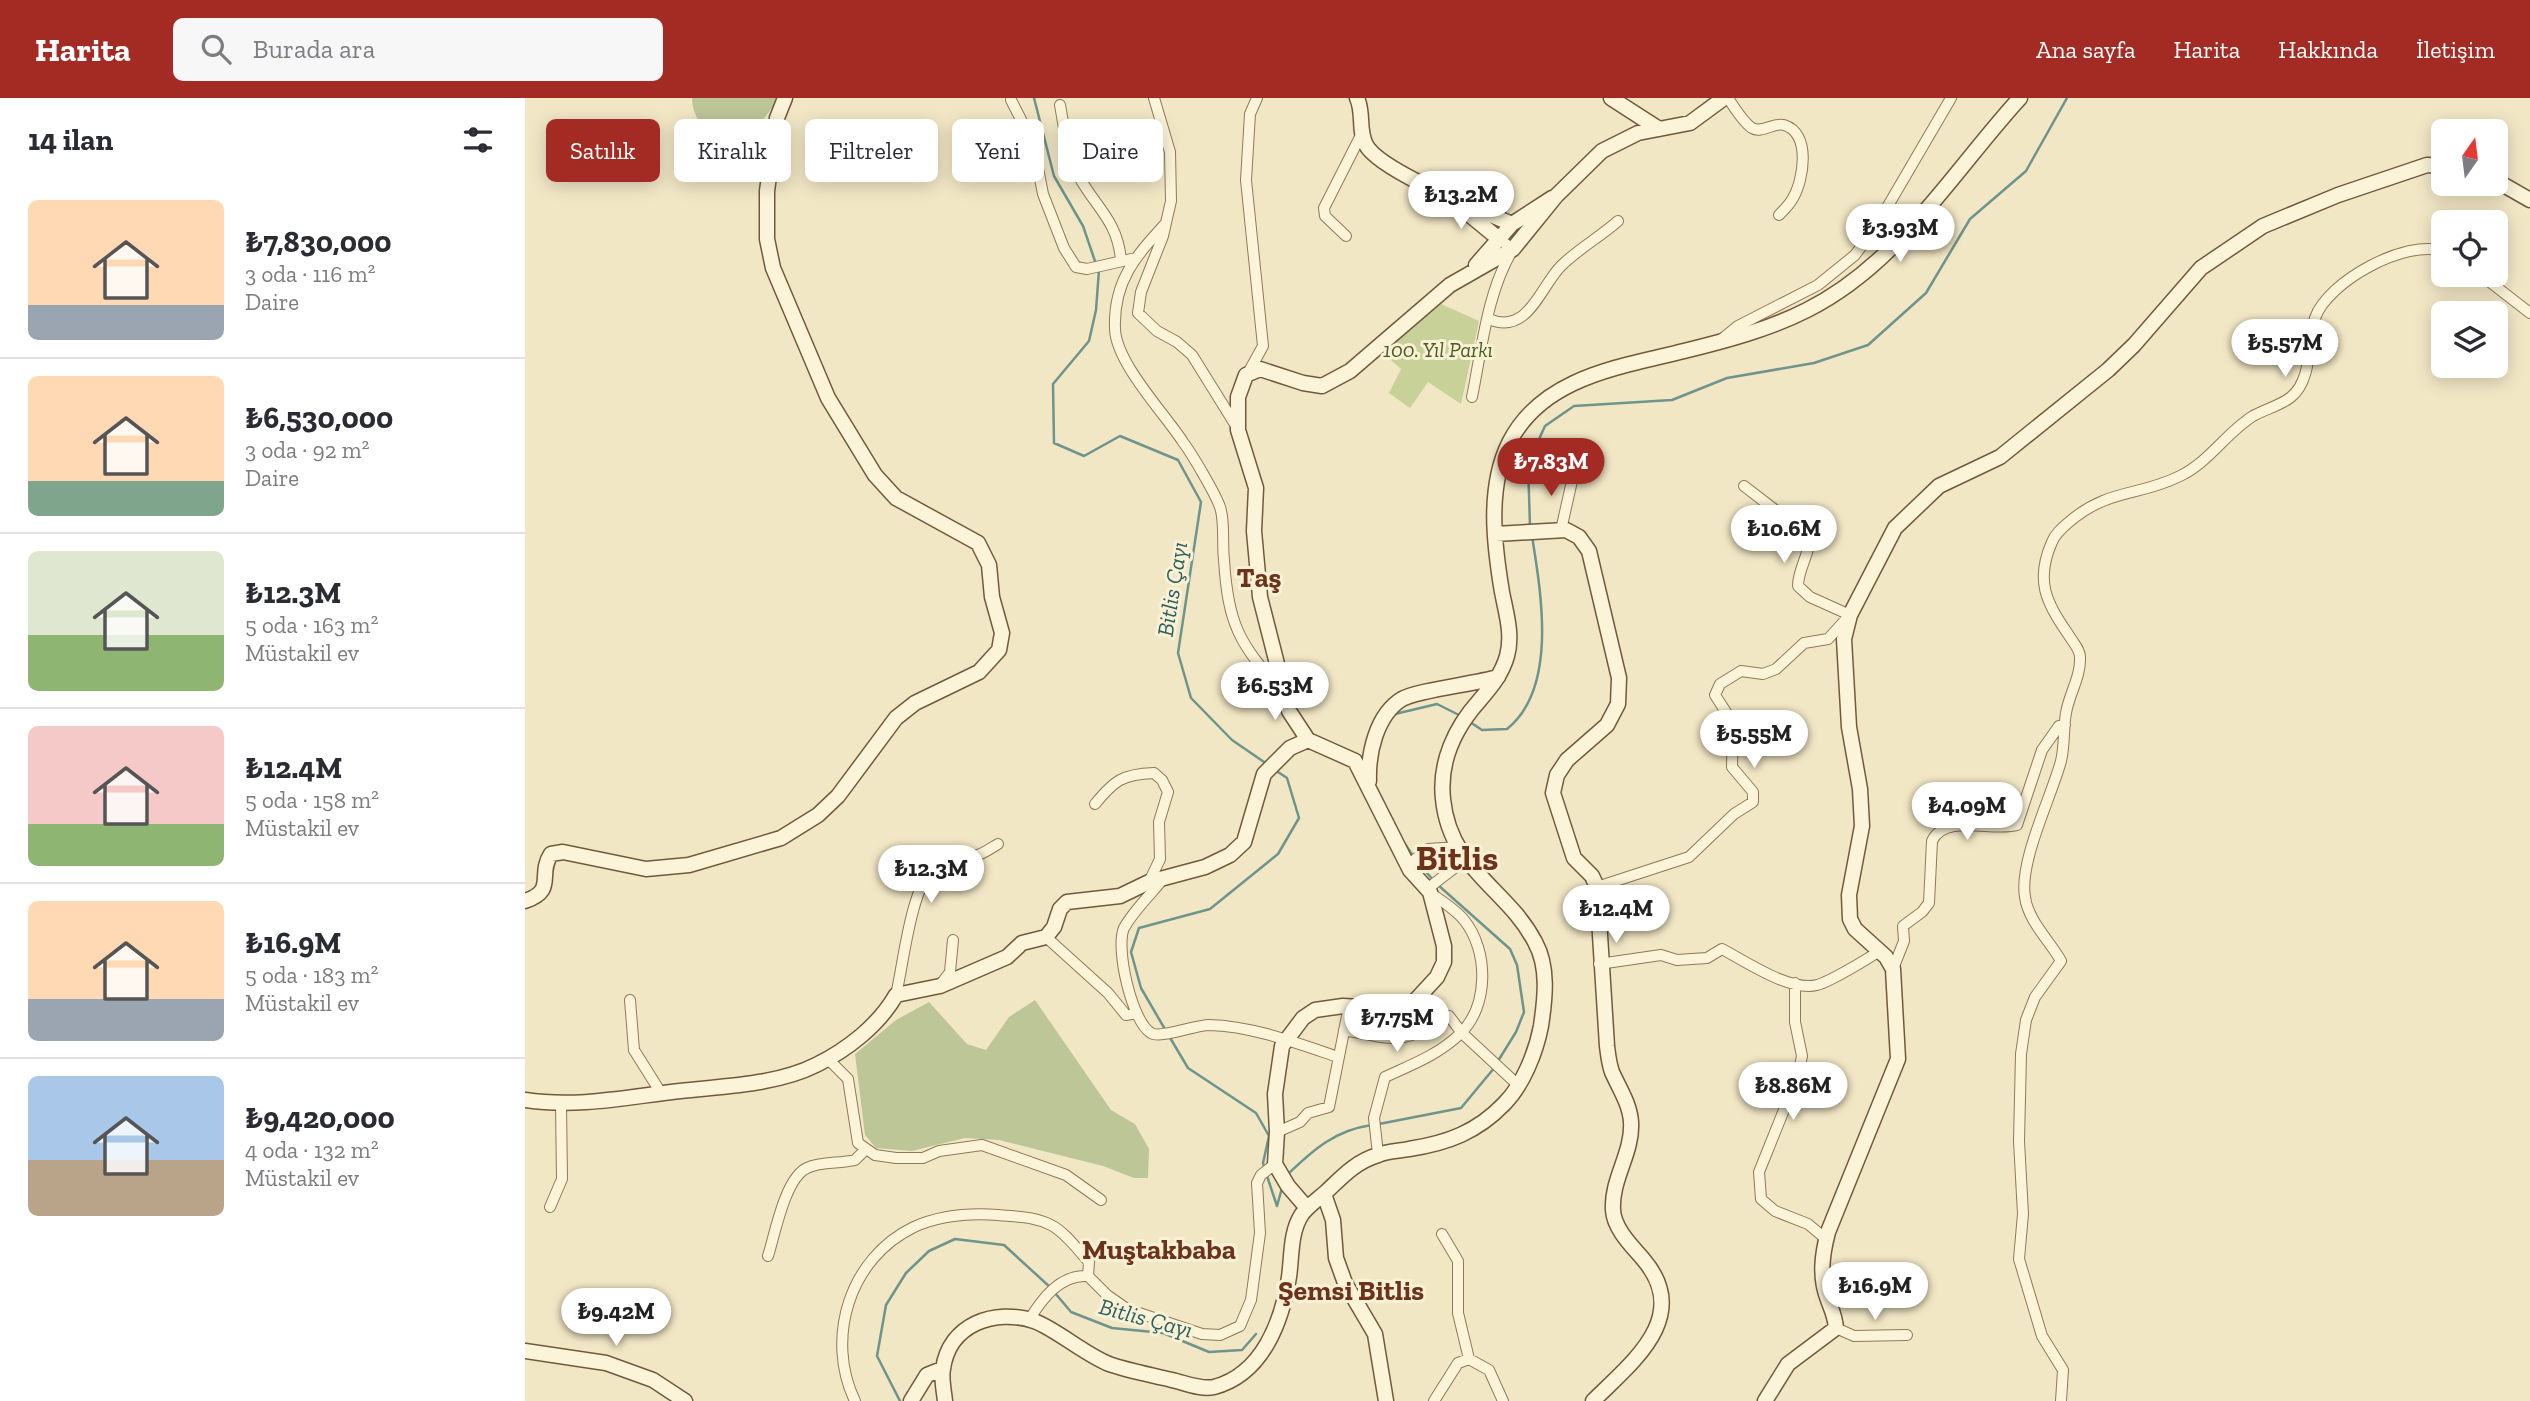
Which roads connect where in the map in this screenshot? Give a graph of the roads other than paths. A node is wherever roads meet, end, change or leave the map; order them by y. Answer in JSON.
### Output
{"nodes":[{"id":1,"x":785,"y":98,"type":"edge"},
{"id":2,"x":1154,"y":98,"type":"edge"},
{"id":3,"x":1257,"y":98,"type":"edge"},
{"id":4,"x":1357,"y":98,"type":"edge"},
{"id":5,"x":1726,"y":98,"type":"edge"},
{"id":6,"x":1951,"y":98,"type":"edge"},
{"id":7,"x":2020,"y":98,"type":"edge"},
{"id":8,"x":1618,"y":99,"type":"edge"},
{"id":9,"x":1011,"y":100,"type":"dead end"},
{"id":10,"x":1060,"y":104,"type":"dead end"},
{"id":11,"x":1659,"y":129,"type":"junction"},
{"id":12,"x":1362,"y":132,"type":"junction"},
{"id":13,"x":2431,"y":165,"type":"edge"},
{"id":14,"x":2508,"y":187,"type":"edge"},
{"id":15,"x":1445,"y":195,"type":"junction"},
{"id":16,"x":1556,"y":195,"type":"junction"},
{"id":17,"x":2530,"y":200,"type":"edge"},
{"id":18,"x":1779,"y":215,"type":"dead end"},
{"id":19,"x":1618,"y":221,"type":"dead end"},
{"id":20,"x":1166,"y":223,"type":"junction"},
{"id":21,"x":1512,"y":224,"type":"junction"},
{"id":22,"x":1346,"y":236,"type":"dead end"},
{"id":23,"x":1525,"y":236,"type":"junction"},
{"id":24,"x":1499,"y":239,"type":"junction"},
{"id":25,"x":1513,"y":249,"type":"junction"},
{"id":26,"x":2431,"y":250,"type":"edge"},
{"id":27,"x":1136,"y":258,"type":"junction"},
{"id":28,"x":1121,"y":261,"type":"junction"},
{"id":29,"x":1469,"y":272,"type":"junction"},
{"id":30,"x":2496,"y":287,"type":"edge"},
{"id":31,"x":2530,"y":313,"type":"edge"},
{"id":32,"x":1489,"y":319,"type":"junction"},
{"id":33,"x":1718,"y":342,"type":"junction"},
{"id":34,"x":1246,"y":375,"type":"junction"},
{"id":35,"x":1472,"y":397,"type":"dead end"},
{"id":36,"x":1238,"y":430,"type":"junction"},
{"id":37,"x":1574,"y":472,"type":"dead end"},
{"id":38,"x":1744,"y":486,"type":"dead end"},
{"id":39,"x":1561,"y":530,"type":"junction"},
{"id":40,"x":1495,"y":534,"type":"junction"},
{"id":41,"x":1850,"y":615,"type":"junction"},
{"id":42,"x":1498,"y":677,"type":"junction"},
{"id":43,"x":1283,"y":691,"type":"junction"},
{"id":44,"x":2065,"y":726,"type":"junction"},
{"id":45,"x":1308,"y":740,"type":"junction"},
{"id":46,"x":1369,"y":785,"type":"junction"},
{"id":47,"x":1095,"y":804,"type":"dead end"},
{"id":48,"x":999,"y":844,"type":"dead end"},
{"id":49,"x":1462,"y":853,"type":"junction"},
{"id":50,"x":1413,"y":861,"type":"junction"},
{"id":51,"x":1164,"y":878,"type":"junction"},
{"id":52,"x":1149,"y":882,"type":"junction"},
{"id":53,"x":1597,"y":887,"type":"junction"},
{"id":54,"x":1429,"y":889,"type":"junction"},
{"id":55,"x":525,"y":901,"type":"edge"},
{"id":56,"x":1046,"y":936,"type":"junction"},
{"id":57,"x":953,"y":940,"type":"dead end"},
{"id":58,"x":1879,"y":951,"type":"junction"},
{"id":59,"x":1599,"y":964,"type":"junction"},
{"id":60,"x":1893,"y":969,"type":"junction"},
{"id":61,"x":1795,"y":983,"type":"junction"},
{"id":62,"x":940,"y":986,"type":"junction"},
{"id":63,"x":896,"y":995,"type":"junction"},
{"id":64,"x":1421,"y":997,"type":"junction"},
{"id":65,"x":630,"y":1000,"type":"dead end"},
{"id":66,"x":1349,"y":1006,"type":"junction"},
{"id":67,"x":1136,"y":1013,"type":"junction"},
{"id":68,"x":1441,"y":1021,"type":"junction"},
{"id":69,"x":1344,"y":1030,"type":"junction"},
{"id":70,"x":1462,"y":1033,"type":"junction"},
{"id":71,"x":1285,"y":1040,"type":"junction"},
{"id":72,"x":1338,"y":1057,"type":"junction"},
{"id":73,"x":827,"y":1058,"type":"junction"},
{"id":74,"x":1518,"y":1086,"type":"junction"},
{"id":75,"x":661,"y":1093,"type":"junction"},
{"id":76,"x":525,"y":1100,"type":"edge"},
{"id":77,"x":561,"y":1104,"type":"junction"},
{"id":78,"x":1277,"y":1132,"type":"junction"},
{"id":79,"x":865,"y":1150,"type":"junction"},
{"id":80,"x":1378,"y":1154,"type":"junction"},
{"id":81,"x":1279,"y":1173,"type":"junction"},
{"id":82,"x":1324,"y":1194,"type":"junction"},
{"id":83,"x":1101,"y":1200,"type":"dead end"},
{"id":84,"x":549,"y":1207,"type":"dead end"},
{"id":85,"x":1307,"y":1208,"type":"junction"},
{"id":86,"x":1442,"y":1234,"type":"dead end"},
{"id":87,"x":1826,"y":1239,"type":"junction"},
{"id":88,"x":768,"y":1256,"type":"dead end"},
{"id":89,"x":1088,"y":1276,"type":"junction"},
{"id":90,"x":1029,"y":1320,"type":"junction"},
{"id":91,"x":1836,"y":1328,"type":"junction"},
{"id":92,"x":1907,"y":1335,"type":"dead end"},
{"id":93,"x":525,"y":1352,"type":"edge"},
{"id":94,"x":1469,"y":1359,"type":"junction"},
{"id":95,"x":942,"y":1369,"type":"junction"},
{"id":96,"x":915,"y":1395,"type":"edge"},
{"id":97,"x":685,"y":1401,"type":"edge"},
{"id":98,"x":855,"y":1401,"type":"edge"},
{"id":99,"x":945,"y":1401,"type":"edge"},
{"id":100,"x":1386,"y":1401,"type":"edge"},
{"id":101,"x":1434,"y":1401,"type":"edge"},
{"id":102,"x":1503,"y":1401,"type":"edge"},
{"id":103,"x":1593,"y":1401,"type":"edge"},
{"id":104,"x":1765,"y":1401,"type":"edge"},
{"id":105,"x":2061,"y":1401,"type":"edge"}],
"edges":[{"from":1,"to":55,"type":"street"},
{"from":2,"to":20,"type":"street"},
{"from":3,"to":34,"type":"street"},
{"from":4,"to":12,"type":"street"},
{"from":5,"to":11,"type":"street"},
{"from":5,"to":18,"type":"street"},
{"from":6,"to":33,"type":"street"},
{"from":7,"to":33,"type":"street"},
{"from":8,"to":11,"type":"street"},
{"from":9,"to":28,"type":"street"},
{"from":10,"to":28,"type":"street"},
{"from":11,"to":16,"type":"street"},
{"from":12,"to":15,"type":"street"},
{"from":12,"to":22,"type":"street"},
{"from":13,"to":41,"type":"street"},
{"from":14,"to":17,"type":"street"},
{"from":15,"to":21,"type":"street"},
{"from":15,"to":24,"type":"street"},
{"from":16,"to":21,"type":"street"},
{"from":16,"to":23,"type":"street"},
{"from":19,"to":32,"type":"street"},
{"from":20,"to":27,"type":"street"},
{"from":20,"to":36,"type":"street"},
{"from":21,"to":23,"type":"street"},
{"from":21,"to":24,"type":"street"},
{"from":23,"to":25,"type":"street"},
{"from":24,"to":25,"type":"street"},
{"from":24,"to":29,"type":"street"},
{"from":25,"to":29,"type":"street"},
{"from":25,"to":32,"type":"street"},
{"from":26,"to":44,"type":"street"},
{"from":27,"to":28,"type":"street"},
{"from":27,"to":43,"type":"street"},
{"from":29,"to":34,"type":"street"},
{"from":30,"to":31,"type":"street"},
{"from":32,"to":35,"type":"street"},
{"from":33,"to":40,"type":"street"},
{"from":34,"to":36,"type":"street"},
{"from":36,"to":43,"type":"street"},
{"from":37,"to":39,"type":"street"},
{"from":38,"to":41,"type":"street"},
{"from":39,"to":40,"type":"street"},
{"from":39,"to":53,"type":"street"},
{"from":40,"to":42,"type":"street"},
{"from":41,"to":53,"type":"street"},
{"from":41,"to":58,"type":"street"},
{"from":42,"to":46,"type":"street"},
{"from":42,"to":49,"type":"street"},
{"from":43,"to":45,"type":"street"},
{"from":44,"to":60,"type":"street"},
{"from":44,"to":105,"type":"street"},
{"from":45,"to":46,"type":"street"},
{"from":45,"to":51,"type":"street"},
{"from":46,"to":50,"type":"street"},
{"from":47,"to":52,"type":"street"},
{"from":48,"to":63,"type":"street"},
{"from":49,"to":50,"type":"street"},
{"from":49,"to":54,"type":"street"},
{"from":49,"to":74,"type":"street"},
{"from":50,"to":54,"type":"street"},
{"from":51,"to":52,"type":"street"},
{"from":51,"to":67,"type":"street"},
{"from":52,"to":56,"type":"street"},
{"from":53,"to":59,"type":"street"},
{"from":54,"to":64,"type":"street"},
{"from":54,"to":70,"type":"street"},
{"from":56,"to":62,"type":"street"},
{"from":56,"to":67,"type":"street"},
{"from":57,"to":62,"type":"street"},
{"from":58,"to":60,"type":"street"},
{"from":58,"to":61,"type":"street"},
{"from":59,"to":61,"type":"street"},
{"from":59,"to":103,"type":"street"},
{"from":60,"to":87,"type":"street"},
{"from":61,"to":87,"type":"street"},
{"from":62,"to":63,"type":"street"},
{"from":63,"to":73,"type":"street"},
{"from":64,"to":66,"type":"street"},
{"from":64,"to":68,"type":"street"},
{"from":65,"to":75,"type":"street"},
{"from":66,"to":69,"type":"street"},
{"from":66,"to":71,"type":"street"},
{"from":67,"to":71,"type":"street"},
{"from":68,"to":69,"type":"street"},
{"from":68,"to":70,"type":"street"},
{"from":69,"to":72,"type":"street"},
{"from":70,"to":74,"type":"street"},
{"from":70,"to":80,"type":"street"},
{"from":71,"to":72,"type":"street"},
{"from":71,"to":78,"type":"street"},
{"from":72,"to":78,"type":"street"},
{"from":73,"to":75,"type":"street"},
{"from":73,"to":79,"type":"street"},
{"from":74,"to":80,"type":"street"},
{"from":75,"to":77,"type":"street"},
{"from":76,"to":77,"type":"street"},
{"from":77,"to":84,"type":"street"},
{"from":78,"to":81,"type":"street"},
{"from":79,"to":83,"type":"street"},
{"from":79,"to":88,"type":"street"},
{"from":80,"to":82,"type":"street"},
{"from":81,"to":85,"type":"street"},
{"from":81,"to":89,"type":"street"},
{"from":82,"to":85,"type":"street"},
{"from":82,"to":100,"type":"street"},
{"from":85,"to":90,"type":"street"},
{"from":86,"to":94,"type":"street"},
{"from":87,"to":91,"type":"street"},
{"from":89,"to":90,"type":"street"},
{"from":89,"to":98,"type":"street"},
{"from":90,"to":95,"type":"street"},
{"from":91,"to":92,"type":"street"},
{"from":91,"to":104,"type":"street"},
{"from":93,"to":97,"type":"street"},
{"from":94,"to":101,"type":"street"},
{"from":94,"to":102,"type":"street"},
{"from":95,"to":96,"type":"street"},
{"from":95,"to":99,"type":"street"}]}
